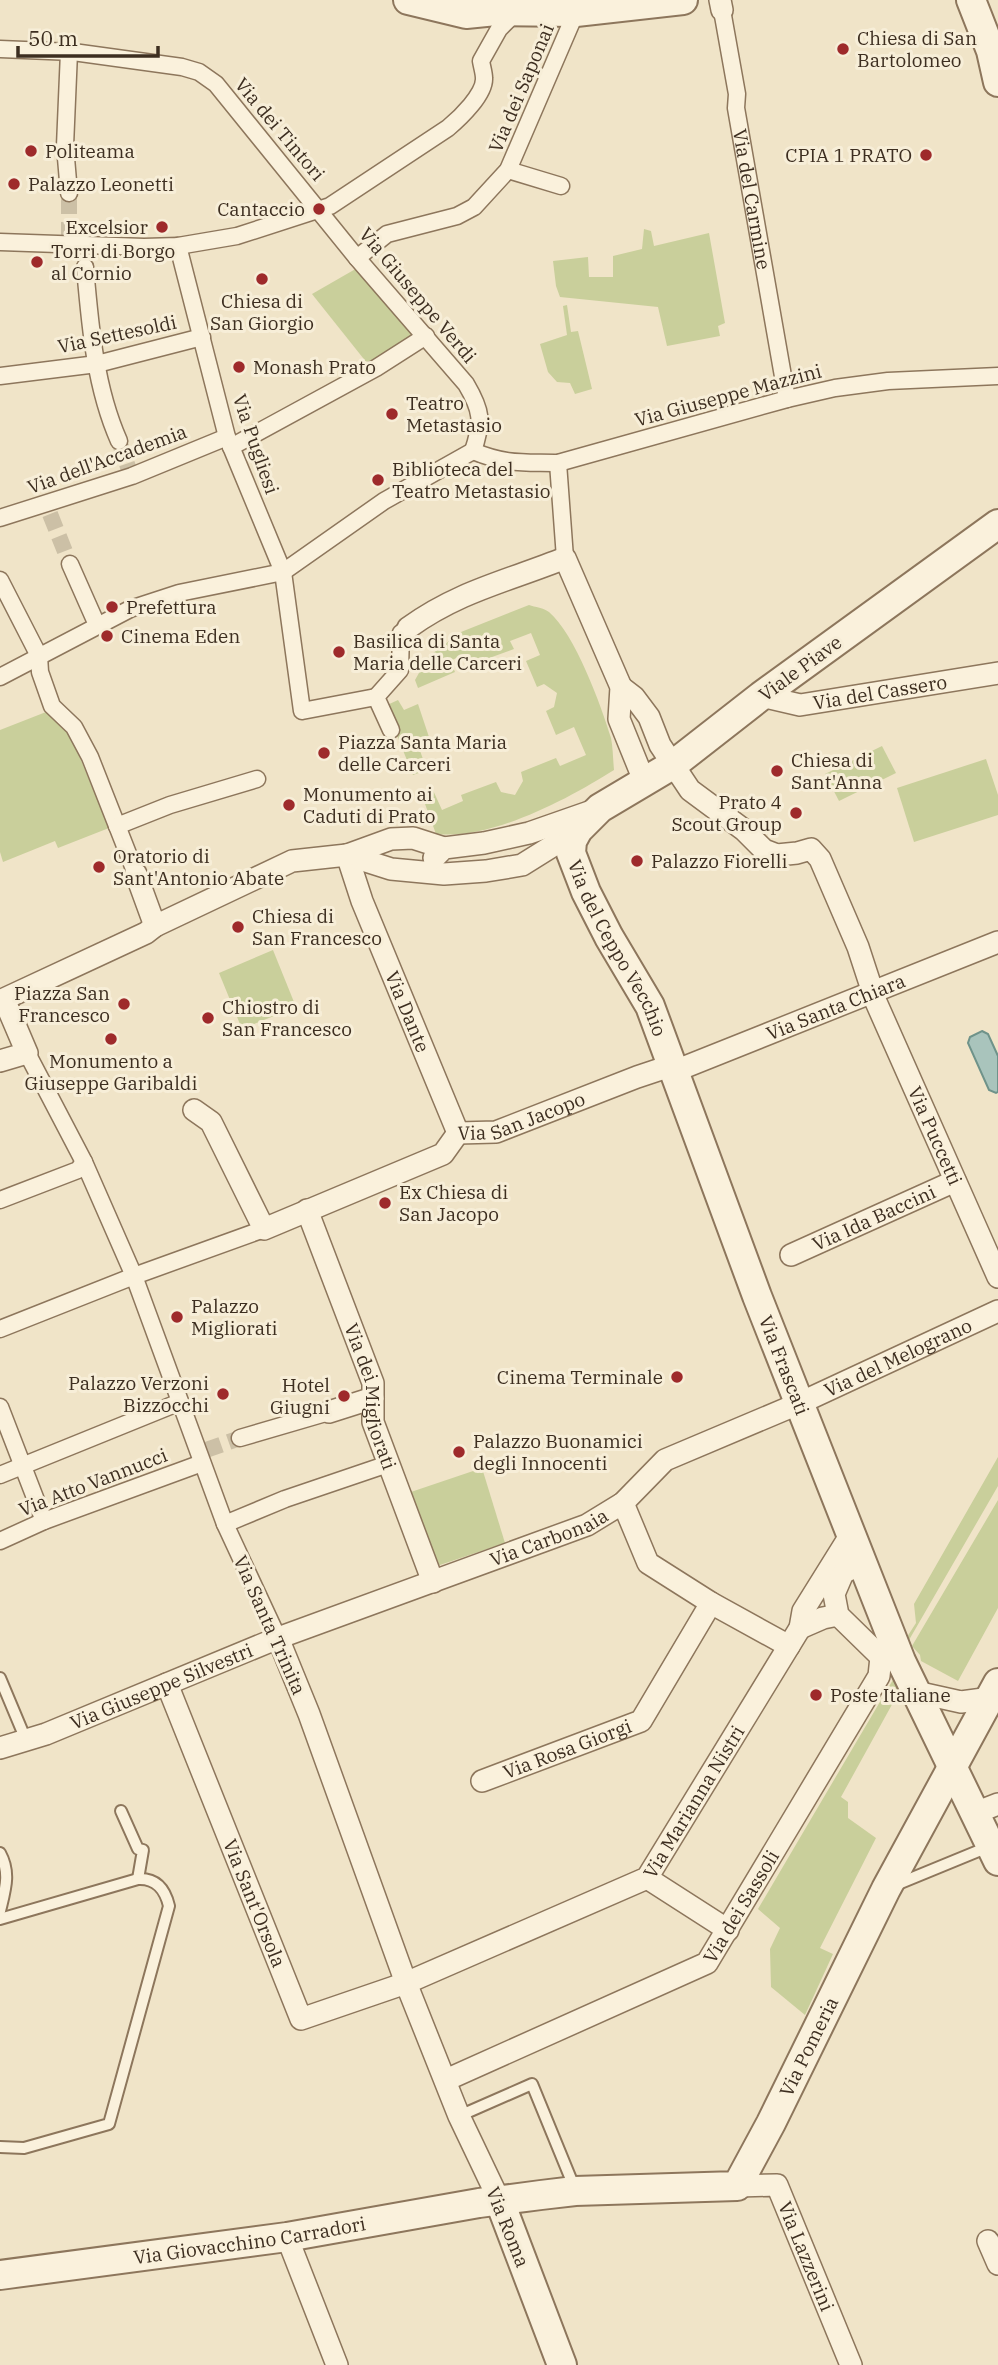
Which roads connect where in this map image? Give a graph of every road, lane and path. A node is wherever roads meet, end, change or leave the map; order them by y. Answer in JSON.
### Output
{"nodes":[{"id":1,"x":408,"y":0,"type":"edge"},
{"id":2,"x":683,"y":0,"type":"edge"},
{"id":3,"x":971,"y":0,"type":"edge"},
{"id":4,"x":456,"y":5,"type":"edge"},
{"id":5,"x":721,"y":5,"type":"edge"},
{"id":6,"x":517,"y":12,"type":"junction"},
{"id":7,"x":576,"y":12,"type":"junction"},
{"id":8,"x":0,"y":49,"type":"edge"},
{"id":9,"x":69,"y":52,"type":"junction"},
{"id":10,"x":998,"y":82,"type":"edge"},
{"id":11,"x":508,"y":170,"type":"junction"},
{"id":12,"x":561,"y":186,"type":"dead end"},
{"id":13,"x":69,"y":192,"type":"tunnel mouth"},
{"id":14,"x":319,"y":209,"type":"junction"},
{"id":15,"x":0,"y":242,"type":"edge"},
{"id":16,"x":178,"y":246,"type":"junction"},
{"id":17,"x":78,"y":249,"type":"junction"},
{"id":18,"x":357,"y":258,"type":"junction"},
{"id":19,"x":202,"y":337,"type":"junction"},
{"id":20,"x":426,"y":337,"type":"junction"},
{"id":21,"x":97,"y":364,"type":"junction"},
{"id":22,"x":0,"y":376,"type":"edge"},
{"id":23,"x":998,"y":376,"type":"edge"},
{"id":24,"x":787,"y":398,"type":"junction"},
{"id":25,"x":119,"y":441,"type":"tunnel mouth"},
{"id":26,"x":229,"y":442,"type":"junction"},
{"id":27,"x":473,"y":452,"type":"junction"},
{"id":28,"x":558,"y":463,"type":"junction"},
{"id":29,"x":0,"y":518,"type":"edge"},
{"id":30,"x":998,"y":524,"type":"edge"},
{"id":31,"x":565,"y":558,"type":"junction"},
{"id":32,"x":70,"y":564,"type":"tunnel mouth"},
{"id":33,"x":283,"y":572,"type":"junction"},
{"id":34,"x":0,"y":580,"type":"edge"},
{"id":35,"x":97,"y":625,"type":"junction"},
{"id":36,"x":408,"y":628,"type":"joint"},
{"id":37,"x":39,"y":656,"type":"junction"},
{"id":38,"x":998,"y":673,"type":"edge"},
{"id":39,"x":0,"y":677,"type":"edge"},
{"id":40,"x":621,"y":687,"type":"junction"},
{"id":41,"x":761,"y":696,"type":"junction"},
{"id":42,"x":376,"y":697,"type":"junction"},
{"id":43,"x":391,"y":730,"type":"dead end"},
{"id":44,"x":674,"y":764,"type":"junction"},
{"id":45,"x":257,"y":779,"type":"dead end"},
{"id":46,"x":645,"y":783,"type":"junction"},
{"id":47,"x":600,"y":807,"type":"junction"},
{"id":48,"x":117,"y":828,"type":"junction"},
{"id":49,"x":578,"y":830,"type":"junction"},
{"id":50,"x":444,"y":848,"type":"junction"},
{"id":51,"x":347,"y":855,"type":"junction"},
{"id":52,"x":421,"y":872,"type":"junction"},
{"id":53,"x":136,"y":874,"type":"joint"},
{"id":54,"x":150,"y":930,"type":"junction"},
{"id":55,"x":998,"y":942,"type":"edge"},
{"id":56,"x":872,"y":993,"type":"junction"},
{"id":57,"x":2,"y":995,"type":"edge"},
{"id":58,"x":27,"y":1053,"type":"junction"},
{"id":59,"x":0,"y":1061,"type":"edge"},
{"id":60,"x":674,"y":1068,"type":"junction"},
{"id":61,"x":194,"y":1110,"type":"dead end"},
{"id":62,"x":458,"y":1133,"type":"junction"},
{"id":63,"x":84,"y":1162,"type":"junction"},
{"id":64,"x":955,"y":1181,"type":"junction"},
{"id":65,"x":0,"y":1200,"type":"edge"},
{"id":66,"x":310,"y":1203,"type":"junction"},
{"id":67,"x":264,"y":1229,"type":"junction"},
{"id":68,"x":791,"y":1255,"type":"dead end"},
{"id":69,"x":134,"y":1276,"type":"junction"},
{"id":70,"x":998,"y":1277,"type":"edge"},
{"id":71,"x":998,"y":1311,"type":"edge"},
{"id":72,"x":0,"y":1329,"type":"edge"},
{"id":73,"x":373,"y":1398,"type":"junction"},
{"id":74,"x":180,"y":1402,"type":"junction"},
{"id":75,"x":800,"y":1403,"type":"junction"},
{"id":76,"x":0,"y":1407,"type":"edge"},
{"id":77,"x":329,"y":1412,"type":"joint"},
{"id":78,"x":240,"y":1438,"type":"tunnel mouth"},
{"id":79,"x":202,"y":1455,"type":"junction"},
{"id":80,"x":388,"y":1464,"type":"junction"},
{"id":81,"x":23,"y":1466,"type":"junction"},
{"id":82,"x":0,"y":1475,"type":"edge"},
{"id":83,"x":623,"y":1503,"type":"junction"},
{"id":84,"x":44,"y":1521,"type":"junction"},
{"id":85,"x":225,"y":1524,"type":"junction"},
{"id":86,"x":851,"y":1534,"type":"junction"},
{"id":87,"x":0,"y":1541,"type":"edge"},
{"id":88,"x":862,"y":1563,"type":"junction"},
{"id":89,"x":433,"y":1582,"type":"junction"},
{"id":90,"x":711,"y":1603,"type":"junction"},
{"id":91,"x":838,"y":1615,"type":"junction"},
{"id":92,"x":794,"y":1637,"type":"junction"},
{"id":93,"x":278,"y":1638,"type":"junction"},
{"id":94,"x":890,"y":1668,"type":"junction"},
{"id":95,"x":0,"y":1678,"type":"edge"},
{"id":96,"x":167,"y":1684,"type":"junction"},
{"id":97,"x":994,"y":1691,"type":"edge"},
{"id":98,"x":916,"y":1692,"type":"junction"},
{"id":99,"x":36,"y":1737,"type":"junction"},
{"id":100,"x":0,"y":1748,"type":"edge"},
{"id":101,"x":953,"y":1768,"type":"junction"},
{"id":102,"x":482,"y":1781,"type":"dead end"},
{"id":103,"x":986,"y":1808,"type":"edge"},
{"id":104,"x":121,"y":1811,"type":"dead end"},
{"id":105,"x":0,"y":1853,"type":"edge"},
{"id":106,"x":995,"y":1854,"type":"edge"},
{"id":107,"x":647,"y":1878,"type":"junction"},
{"id":108,"x":138,"y":1879,"type":"junction"},
{"id":109,"x":886,"y":1889,"type":"junction"},
{"id":110,"x":0,"y":1912,"type":"edge"},
{"id":111,"x":0,"y":1919,"type":"edge"},
{"id":112,"x":728,"y":1930,"type":"junction"},
{"id":113,"x":406,"y":1983,"type":"junction"},
{"id":114,"x":448,"y":2085,"type":"junction"},
{"id":115,"x":459,"y":2116,"type":"junction"},
{"id":116,"x":0,"y":2147,"type":"edge"},
{"id":117,"x":737,"y":2186,"type":"junction"},
{"id":118,"x":575,"y":2191,"type":"junction"},
{"id":119,"x":500,"y":2202,"type":"junction"},
{"id":120,"x":287,"y":2237,"type":"junction"},
{"id":121,"x":988,"y":2241,"type":"dead end"},
{"id":122,"x":998,"y":2264,"type":"edge"},
{"id":123,"x":0,"y":2275,"type":"edge"},
{"id":124,"x":337,"y":2365,"type":"edge"},
{"id":125,"x":562,"y":2365,"type":"edge"},
{"id":126,"x":851,"y":2365,"type":"edge"}],
"edges":[{"from":1,"to":4,"type":"street"},
{"from":2,"to":7,"type":"street"},
{"from":3,"to":10,"type":"street"},
{"from":4,"to":6,"type":"street"},
{"from":5,"to":24,"type":"street","name":"Via del Carmine"},
{"from":6,"to":7,"type":"street"},
{"from":6,"to":14,"type":"street"},
{"from":7,"to":11,"type":"street","name":"Via dei Saponai"},
{"from":8,"to":9,"type":"street","name":"Via dei Tintori"},
{"from":9,"to":13,"type":"street"},
{"from":9,"to":14,"type":"street","name":"Via dei Tintori"},
{"from":11,"to":12,"type":"street"},
{"from":11,"to":18,"type":"street","name":"Via dei Saponai"},
{"from":14,"to":16,"type":"street"},
{"from":14,"to":18,"type":"street","name":"Via Giuseppe Verdi"},
{"from":15,"to":17,"type":"street"},
{"from":16,"to":17,"type":"street"},
{"from":16,"to":19,"type":"street","name":"Via Pugliesi"},
{"from":17,"to":21,"type":"street"},
{"from":18,"to":20,"type":"street","name":"Via Giuseppe Verdi"},
{"from":19,"to":21,"type":"street","name":"Via Settesoldi"},
{"from":19,"to":26,"type":"street","name":"Via Pugliesi"},
{"from":20,"to":26,"type":"street","name":"Via dell'Accademia"},
{"from":20,"to":27,"type":"street","name":"Via Giuseppe Verdi"},
{"from":21,"to":22,"type":"street","name":"Via Settesoldi"},
{"from":21,"to":25,"type":"street"},
{"from":23,"to":24,"type":"street","name":"Via Giuseppe Mazzini"},
{"from":24,"to":28,"type":"street","name":"Via Giuseppe Mazzini"},
{"from":26,"to":29,"type":"street","name":"Via dell'Accademia"},
{"from":26,"to":33,"type":"street","name":"Via Pugliesi"},
{"from":27,"to":28,"type":"street","name":"Via Giuseppe Mazzini"},
{"from":27,"to":33,"type":"street"},
{"from":28,"to":31,"type":"street"},
{"from":30,"to":41,"type":"street","name":"Viale Piave"},
{"from":31,"to":36,"type":"street"},
{"from":31,"to":40,"type":"street"},
{"from":32,"to":35,"type":"street"},
{"from":33,"to":35,"type":"street"},
{"from":33,"to":42,"type":"street","name":"Via Pugliesi"},
{"from":34,"to":37,"type":"street"},
{"from":35,"to":37,"type":"street"},
{"from":36,"to":42,"type":"street"},
{"from":37,"to":39,"type":"street"},
{"from":37,"to":48,"type":"street"},
{"from":38,"to":41,"type":"street","name":"Via del Cassero"},
{"from":40,"to":44,"type":"street"},
{"from":40,"to":46,"type":"street"},
{"from":41,"to":44,"type":"street","name":"Viale Piave"},
{"from":42,"to":43,"type":"street"},
{"from":44,"to":46,"type":"street","name":"Viale Piave"},
{"from":44,"to":56,"type":"street","name":"Via Puccetti"},
{"from":45,"to":48,"type":"street"},
{"from":46,"to":47,"type":"street","name":"Viale Piave"},
{"from":47,"to":49,"type":"street","name":"Viale Piave"},
{"from":47,"to":50,"type":"street","name":"Viale Piave"},
{"from":48,"to":53,"type":"street"},
{"from":49,"to":52,"type":"street","name":"Viale Piave"},
{"from":49,"to":60,"type":"street","name":"Via del Ceppo Vecchio"},
{"from":50,"to":51,"type":"street"},
{"from":50,"to":52,"type":"street"},
{"from":51,"to":52,"type":"street","name":"Viale Piave"},
{"from":51,"to":54,"type":"street"},
{"from":51,"to":62,"type":"street","name":"Via Dante"},
{"from":53,"to":54,"type":"street"},
{"from":54,"to":57,"type":"street"},
{"from":55,"to":56,"type":"street","name":"Via Santa Chiara"},
{"from":56,"to":60,"type":"street","name":"Via Santa Chiara"},
{"from":56,"to":64,"type":"street","name":"Via Puccetti"},
{"from":57,"to":58,"type":"street"},
{"from":58,"to":59,"type":"street"},
{"from":58,"to":63,"type":"street"},
{"from":60,"to":62,"type":"street","name":"Via San Jacopo"},
{"from":60,"to":75,"type":"street","name":"Via Frascati"},
{"from":61,"to":67,"type":"street"},
{"from":62,"to":66,"type":"street","name":"Via San Jacopo"},
{"from":63,"to":65,"type":"street"},
{"from":63,"to":69,"type":"street","name":"Via Santa Trinita"},
{"from":64,"to":68,"type":"street","name":"Via Ida Baccini"},
{"from":64,"to":70,"type":"street","name":"Via Puccetti"},
{"from":66,"to":67,"type":"street","name":"Via San Jacopo"},
{"from":66,"to":73,"type":"street","name":"Via dei Migliorati"},
{"from":67,"to":69,"type":"street"},
{"from":69,"to":72,"type":"street"},
{"from":69,"to":74,"type":"street","name":"Via Santa Trinita"},
{"from":71,"to":75,"type":"street","name":"Via del Melograno"},
{"from":73,"to":77,"type":"street"},
{"from":73,"to":80,"type":"street","name":"Via dei Migliorati"},
{"from":74,"to":79,"type":"street","name":"Via Santa Trinita"},
{"from":74,"to":81,"type":"street"},
{"from":75,"to":83,"type":"street","name":"Via Carbonaia"},
{"from":75,"to":86,"type":"street","name":"Via Frascati"},
{"from":76,"to":81,"type":"street"},
{"from":77,"to":78,"type":"street"},
{"from":79,"to":84,"type":"street","name":"Via Atto Vannucci"},
{"from":79,"to":85,"type":"street","name":"Via Santa Trinita"},
{"from":80,"to":85,"type":"street"},
{"from":80,"to":89,"type":"street","name":"Via dei Migliorati"},
{"from":81,"to":82,"type":"street"},
{"from":81,"to":84,"type":"street"},
{"from":83,"to":89,"type":"street","name":"Via Carbonaia"},
{"from":83,"to":90,"type":"street"},
{"from":84,"to":87,"type":"street","name":"Via Atto Vannucci"},
{"from":85,"to":93,"type":"street","name":"Via Santa Trinita"},
{"from":86,"to":88,"type":"street","name":"Via Frascati"},
{"from":86,"to":92,"type":"street","name":"Via Marianna Nistri"},
{"from":88,"to":91,"type":"street"},
{"from":88,"to":94,"type":"street","name":"Via Frascati"},
{"from":89,"to":93,"type":"street","name":"Via Carbonaia"},
{"from":90,"to":92,"type":"street"},
{"from":90,"to":102,"type":"street","name":"Via Rosa Giorgi"},
{"from":91,"to":92,"type":"street"},
{"from":91,"to":94,"type":"street"},
{"from":92,"to":107,"type":"street","name":"Via Marianna Nistri"},
{"from":93,"to":96,"type":"street","name":"Via Giuseppe Silvestri"},
{"from":93,"to":113,"type":"street","name":"Via Santa Trinita"},
{"from":94,"to":98,"type":"street","name":"Via Frascati"},
{"from":94,"to":112,"type":"street","name":"Via dei Sassoli"},
{"from":95,"to":99,"type":"lane"},
{"from":96,"to":99,"type":"street","name":"Via Giuseppe Silvestri"},
{"from":96,"to":113,"type":"street","name":"Via Sant'Orsola"},
{"from":97,"to":98,"type":"street","name":"Via Pomeria"},
{"from":97,"to":101,"type":"street","name":"Via Pomeria"},
{"from":98,"to":101,"type":"street","name":"Via Frascati"},
{"from":99,"to":100,"type":"street","name":"Via Giuseppe Silvestri"},
{"from":101,"to":103,"type":"street","name":"Via Frascati"},
{"from":101,"to":109,"type":"street","name":"Via Pomeria"},
{"from":103,"to":106,"type":"street","name":"Via Frascati"},
{"from":104,"to":108,"type":"lane"},
{"from":105,"to":110,"type":"lane"},
{"from":106,"to":109,"type":"lane"},
{"from":107,"to":112,"type":"street"},
{"from":107,"to":113,"type":"street","name":"Via Marianna Nistri"},
{"from":108,"to":111,"type":"lane"},
{"from":108,"to":116,"type":"lane"},
{"from":109,"to":117,"type":"street","name":"Via Pomeria"},
{"from":112,"to":114,"type":"street","name":"Via dei Sassoli"},
{"from":113,"to":114,"type":"street","name":"Via Santa Trinita"},
{"from":114,"to":115,"type":"street","name":"Via Roma"},
{"from":115,"to":118,"type":"lane"},
{"from":115,"to":119,"type":"street","name":"Via Roma"},
{"from":117,"to":118,"type":"street"},
{"from":117,"to":126,"type":"street","name":"Via Lazzerini"},
{"from":118,"to":119,"type":"street"},
{"from":119,"to":120,"type":"street","name":"Via Giovacchino Carradori"},
{"from":119,"to":125,"type":"street","name":"Via Roma"},
{"from":120,"to":123,"type":"street","name":"Via Giovacchino Carradori"},
{"from":120,"to":124,"type":"street"},
{"from":121,"to":122,"type":"street"}]}
